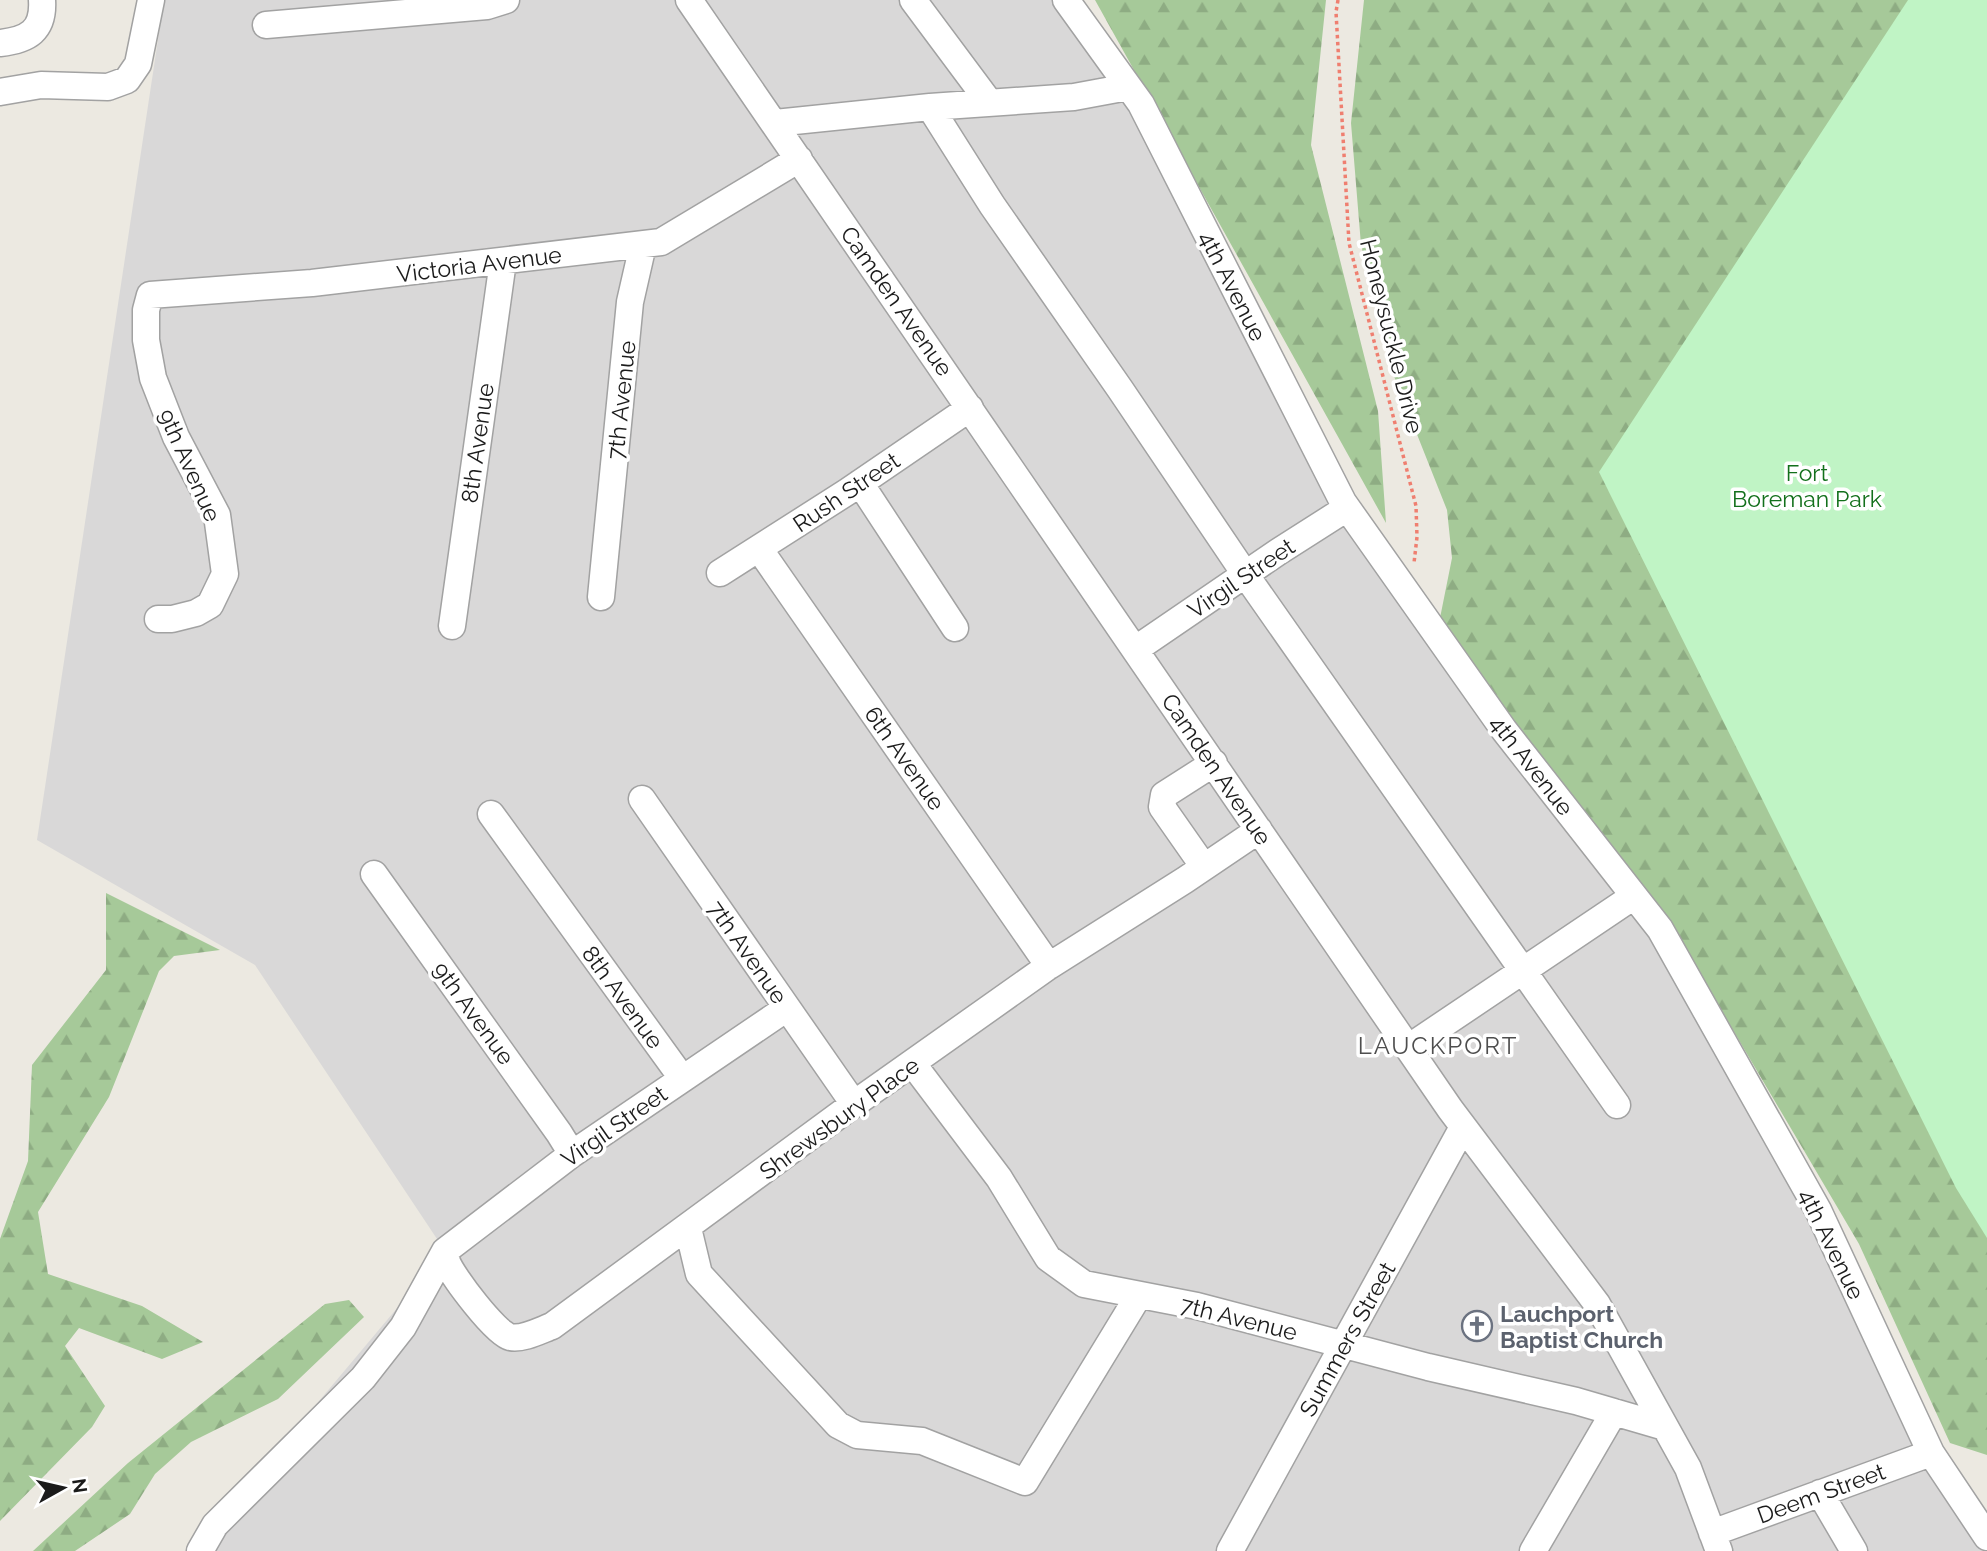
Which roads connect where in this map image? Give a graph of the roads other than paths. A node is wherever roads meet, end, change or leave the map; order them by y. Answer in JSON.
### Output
{"nodes":[{"id":1,"x":42,"y":0,"type":"edge"},
{"id":2,"x":151,"y":0,"type":"edge"},
{"id":3,"x":506,"y":0,"type":"edge"},
{"id":4,"x":690,"y":0,"type":"edge"},
{"id":5,"x":913,"y":0,"type":"edge"},
{"id":6,"x":1066,"y":0,"type":"edge"},
{"id":7,"x":266,"y":25,"type":"dead end"},
{"id":8,"x":10,"y":41,"type":"edge"},
{"id":9,"x":1129,"y":87,"type":"junction"},
{"id":10,"x":0,"y":92,"type":"edge"},
{"id":11,"x":989,"y":102,"type":"junction"},
{"id":12,"x":930,"y":107,"type":"junction"},
{"id":13,"x":775,"y":124,"type":"junction"},
{"id":14,"x":799,"y":159,"type":"junction"},
{"id":15,"x":643,"y":245,"type":"junction"},
{"id":16,"x":503,"y":261,"type":"junction"},
{"id":17,"x":146,"y":310,"type":"joint"},
{"id":18,"x":970,"y":408,"type":"junction"},
{"id":19,"x":860,"y":483,"type":"junction"},
{"id":20,"x":1347,"y":508,"type":"junction"},
{"id":21,"x":760,"y":550,"type":"junction"},
{"id":22,"x":720,"y":573,"type":"dead end"},
{"id":23,"x":1245,"y":575,"type":"junction"},
{"id":24,"x":601,"y":597,"type":"dead end"},
{"id":25,"x":158,"y":619,"type":"dead end"},
{"id":26,"x":452,"y":626,"type":"dead end"},
{"id":27,"x":955,"y":628,"type":"dead end"},
{"id":28,"x":1136,"y":649,"type":"junction"},
{"id":29,"x":1214,"y":763,"type":"junction"},
{"id":30,"x":642,"y":799,"type":"dead end"},
{"id":31,"x":491,"y":814,"type":"dead end"},
{"id":32,"x":1259,"y":830,"type":"junction"},
{"id":33,"x":1204,"y":867,"type":"junction"},
{"id":34,"x":374,"y":874,"type":"dead end"},
{"id":35,"x":1634,"y":896,"type":"junction"},
{"id":36,"x":1049,"y":966,"type":"junction"},
{"id":37,"x":1522,"y":970,"type":"junction"},
{"id":38,"x":787,"y":1008,"type":"junction"},
{"id":39,"x":1408,"y":1048,"type":"junction"},
{"id":40,"x":913,"y":1064,"type":"junction"},
{"id":41,"x":682,"y":1078,"type":"junction"},
{"id":42,"x":854,"y":1104,"type":"junction"},
{"id":43,"x":1617,"y":1105,"type":"dead end"},
{"id":44,"x":1463,"y":1127,"type":"junction"},
{"id":45,"x":572,"y":1154,"type":"junction"},
{"id":46,"x":688,"y":1228,"type":"junction"},
{"id":47,"x":445,"y":1251,"type":"junction"},
{"id":48,"x":1139,"y":1295,"type":"junction"},
{"id":49,"x":1344,"y":1344,"type":"junction"},
{"id":50,"x":1614,"y":1412,"type":"junction"},
{"id":51,"x":1665,"y":1427,"type":"junction"},
{"id":52,"x":1931,"y":1453,"type":"junction"},
{"id":53,"x":1820,"y":1493,"type":"junction"},
{"id":54,"x":1987,"y":1537,"type":"edge"},
{"id":55,"x":1715,"y":1542,"type":"edge"},
{"id":56,"x":200,"y":1551,"type":"edge"},
{"id":57,"x":1230,"y":1551,"type":"edge"},
{"id":58,"x":1533,"y":1551,"type":"edge"},
{"id":59,"x":1854,"y":1551,"type":"edge"}],
"edges":[{"from":1,"to":8,"type":"street"},
{"from":2,"to":10,"type":"street"},
{"from":3,"to":7,"type":"street"},
{"from":4,"to":13,"type":"street","name":"Camden Avenue"},
{"from":5,"to":11,"type":"street"},
{"from":6,"to":9,"type":"street","name":"4th Avenue"},
{"from":9,"to":11,"type":"street"},
{"from":9,"to":20,"type":"street","name":"4th Avenue"},
{"from":11,"to":12,"type":"street"},
{"from":12,"to":13,"type":"street"},
{"from":12,"to":23,"type":"street"},
{"from":13,"to":14,"type":"street","name":"Camden Avenue"},
{"from":14,"to":15,"type":"street","name":"Victoria Avenue"},
{"from":14,"to":18,"type":"street","name":"Camden Avenue"},
{"from":15,"to":16,"type":"street","name":"Victoria Avenue"},
{"from":15,"to":24,"type":"street","name":"7th Avenue"},
{"from":16,"to":17,"type":"street","name":"Victoria Avenue"},
{"from":16,"to":26,"type":"street","name":"8th Avenue"},
{"from":17,"to":25,"type":"street","name":"9th Avenue"},
{"from":18,"to":19,"type":"street","name":"Rush Street"},
{"from":18,"to":28,"type":"street","name":"Camden Avenue"},
{"from":19,"to":21,"type":"street","name":"Rush Street"},
{"from":19,"to":27,"type":"street"},
{"from":20,"to":23,"type":"street","name":"Virgil Street"},
{"from":20,"to":35,"type":"street","name":"4th Avenue"},
{"from":21,"to":22,"type":"street","name":"Rush Street"},
{"from":21,"to":36,"type":"street","name":"6th Avenue"},
{"from":23,"to":28,"type":"street","name":"Virgil Street"},
{"from":23,"to":37,"type":"street"},
{"from":28,"to":29,"type":"street","name":"Camden Avenue"},
{"from":29,"to":32,"type":"street","name":"Camden Avenue"},
{"from":29,"to":33,"type":"street"},
{"from":30,"to":38,"type":"street","name":"7th Avenue"},
{"from":31,"to":41,"type":"street","name":"8th Avenue"},
{"from":32,"to":33,"type":"street","name":"Shrewsbury Place"},
{"from":32,"to":39,"type":"street","name":"Camden Avenue"},
{"from":33,"to":36,"type":"street","name":"Shrewsbury Place"},
{"from":34,"to":45,"type":"street","name":"9th Avenue"},
{"from":35,"to":37,"type":"street"},
{"from":35,"to":52,"type":"street","name":"4th Avenue"},
{"from":36,"to":40,"type":"street","name":"Shrewsbury Place"},
{"from":37,"to":39,"type":"street"},
{"from":37,"to":43,"type":"street"},
{"from":38,"to":41,"type":"street","name":"Virgil Street"},
{"from":38,"to":42,"type":"street","name":"7th Avenue"},
{"from":39,"to":44,"type":"street","name":"Camden Avenue"},
{"from":40,"to":42,"type":"street","name":"Shrewsbury Place"},
{"from":40,"to":48,"type":"street","name":"7th Avenue"},
{"from":41,"to":45,"type":"street","name":"Virgil Street"},
{"from":42,"to":46,"type":"street","name":"Shrewsbury Place"},
{"from":44,"to":49,"type":"street","name":"Summers Street"},
{"from":44,"to":51,"type":"street","name":"Camden Avenue"},
{"from":45,"to":47,"type":"street","name":"Virgil Street"},
{"from":46,"to":47,"type":"street","name":"Shrewsbury Place"},
{"from":46,"to":48,"type":"street"},
{"from":47,"to":56,"type":"street"},
{"from":48,"to":49,"type":"street","name":"7th Avenue"},
{"from":49,"to":50,"type":"street","name":"7th Avenue"},
{"from":49,"to":57,"type":"street","name":"Summers Street"},
{"from":50,"to":51,"type":"street","name":"7th Avenue"},
{"from":50,"to":58,"type":"street"},
{"from":51,"to":55,"type":"street","name":"Camden Avenue"},
{"from":52,"to":53,"type":"street","name":"Deem Street"},
{"from":52,"to":54,"type":"street","name":"4th Avenue"},
{"from":53,"to":55,"type":"street","name":"Deem Street"},
{"from":53,"to":59,"type":"street"}]}
